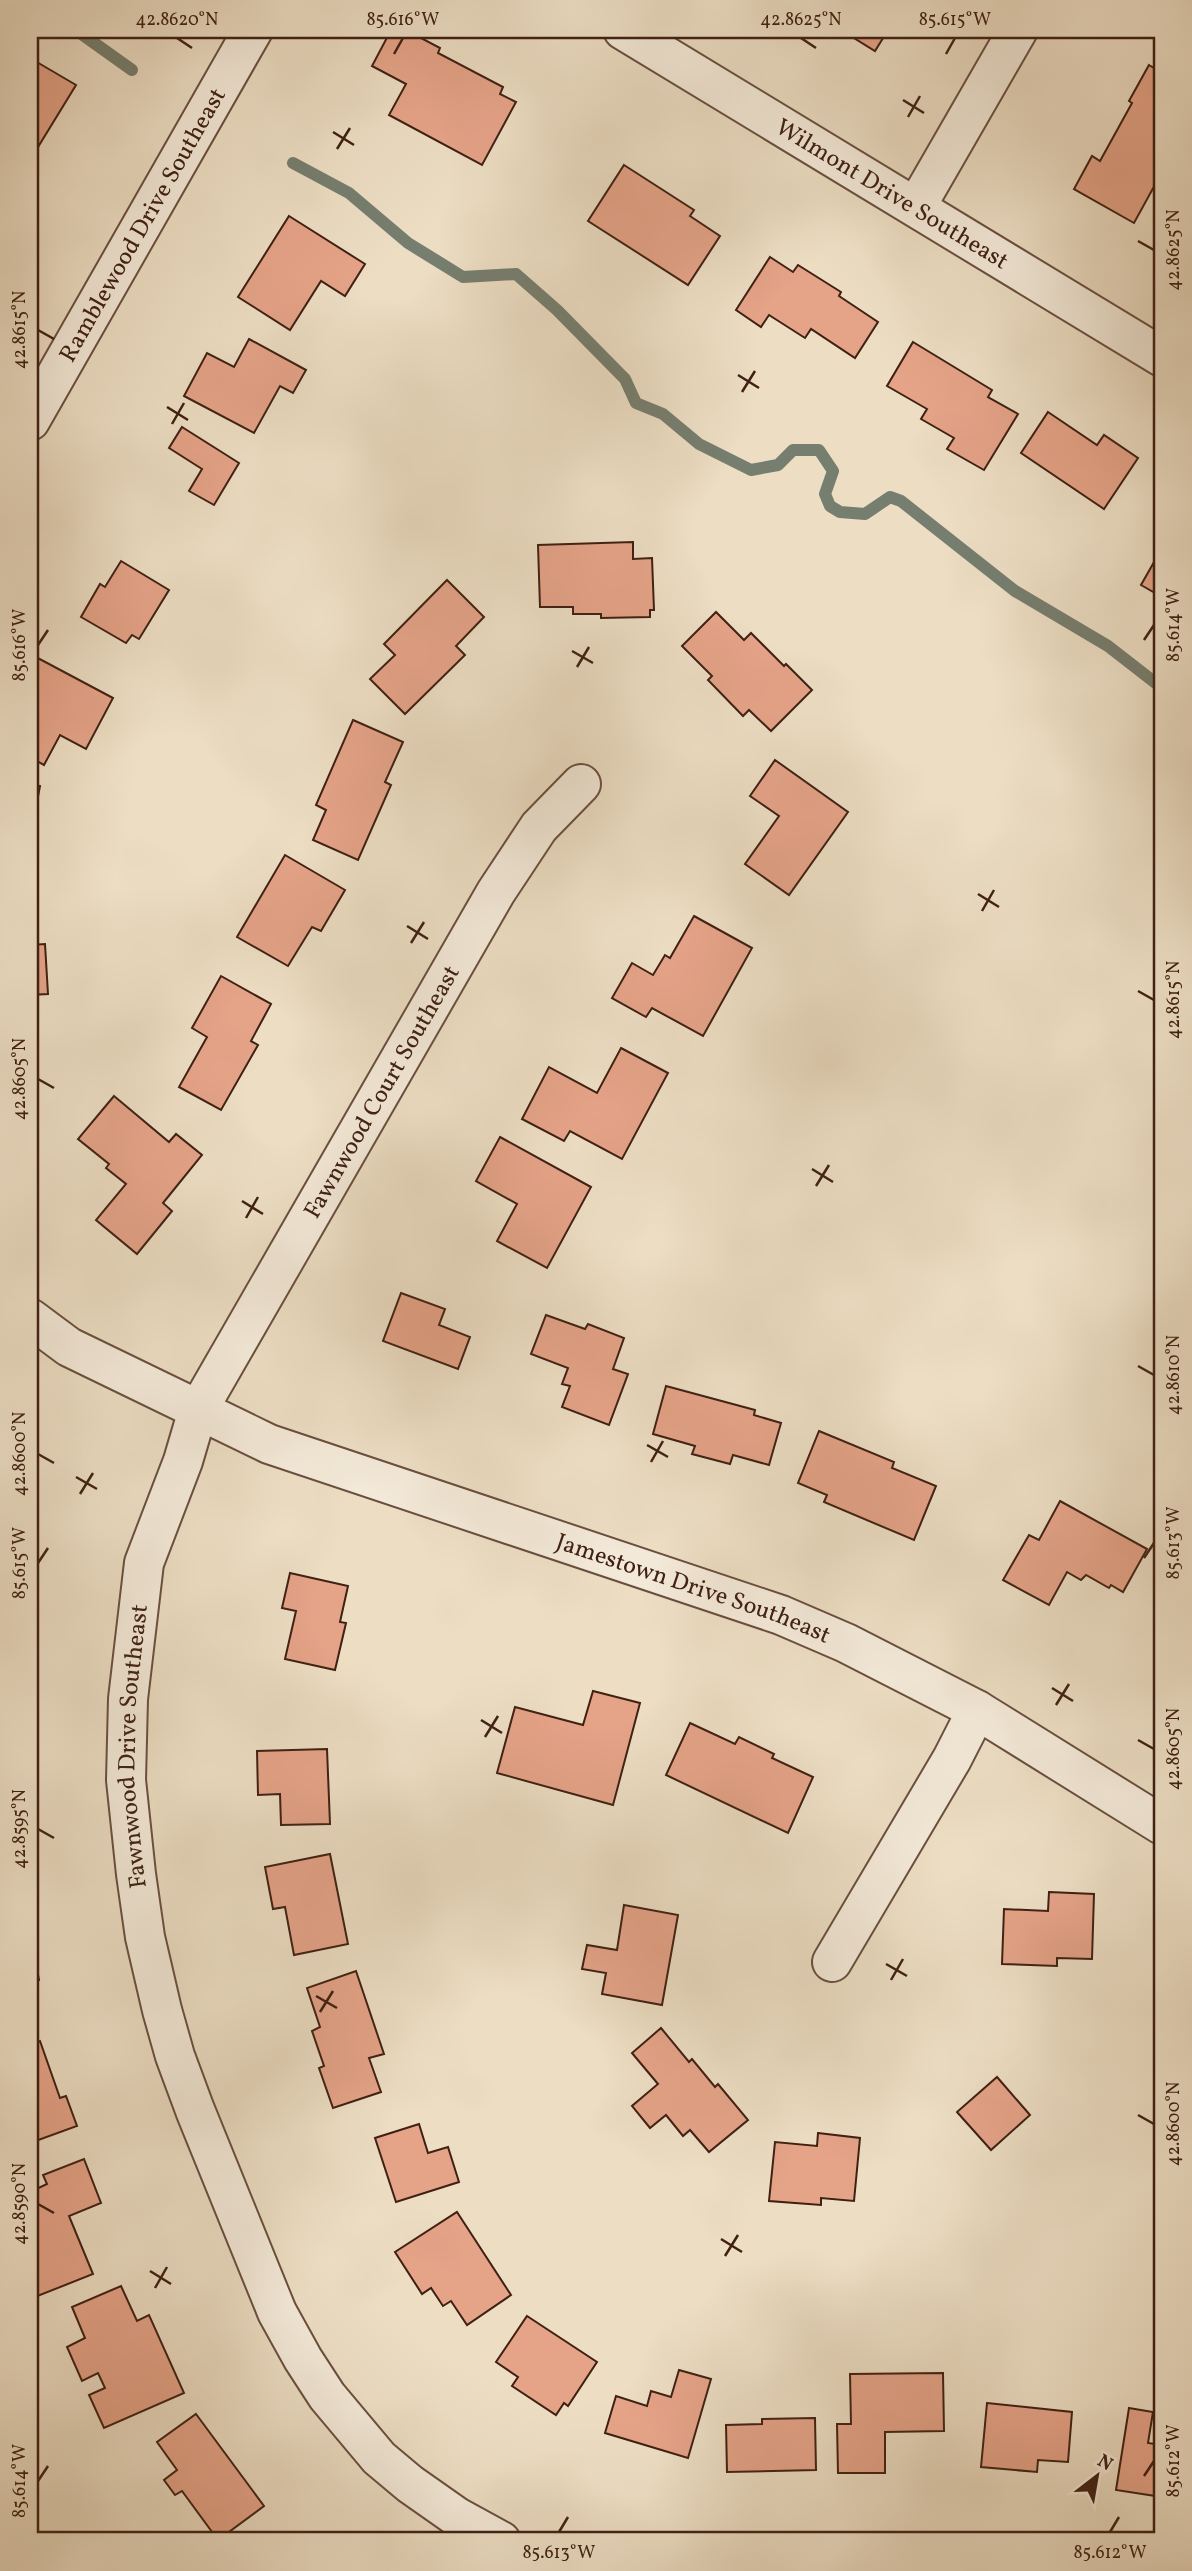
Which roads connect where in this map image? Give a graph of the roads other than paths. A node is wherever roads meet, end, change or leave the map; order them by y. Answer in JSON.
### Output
{"nodes":[{"id":1,"x":253,"y":30,"type":"edge"},
{"id":2,"x":623,"y":30,"type":"edge"},
{"id":3,"x":1018,"y":30,"type":"edge"},
{"id":4,"x":916,"y":207,"type":"junction"},
{"id":5,"x":1162,"y":357,"type":"edge"},
{"id":6,"x":30,"y":421,"type":"edge"},
{"id":7,"x":581,"y":784,"type":"dead end"},
{"id":8,"x":30,"y":1318,"type":"edge"},
{"id":9,"x":198,"y":1409,"type":"junction"},
{"id":10,"x":977,"y":1710,"type":"junction"},
{"id":11,"x":1162,"y":1825,"type":"edge"},
{"id":12,"x":832,"y":1962,"type":"dead end"},
{"id":13,"x":502,"y":2541,"type":"edge"}],
"edges":[{"from":1,"to":6,"type":"street","name":"Ramblewood Drive Southeast"},
{"from":2,"to":4,"type":"street","name":"Wilmont Drive Southeast"},
{"from":3,"to":4,"type":"street"},
{"from":4,"to":5,"type":"street","name":"Wilmont Drive Southeast"},
{"from":7,"to":9,"type":"street","name":"Fawnwood Court Southeast"},
{"from":8,"to":9,"type":"street"},
{"from":9,"to":10,"type":"street","name":"Jamestown Drive Southeast"},
{"from":9,"to":13,"type":"street","name":"Fawnwood Drive Southeast"},
{"from":10,"to":11,"type":"street","name":"Jamestown Drive Southeast"},
{"from":10,"to":12,"type":"street"}]}
